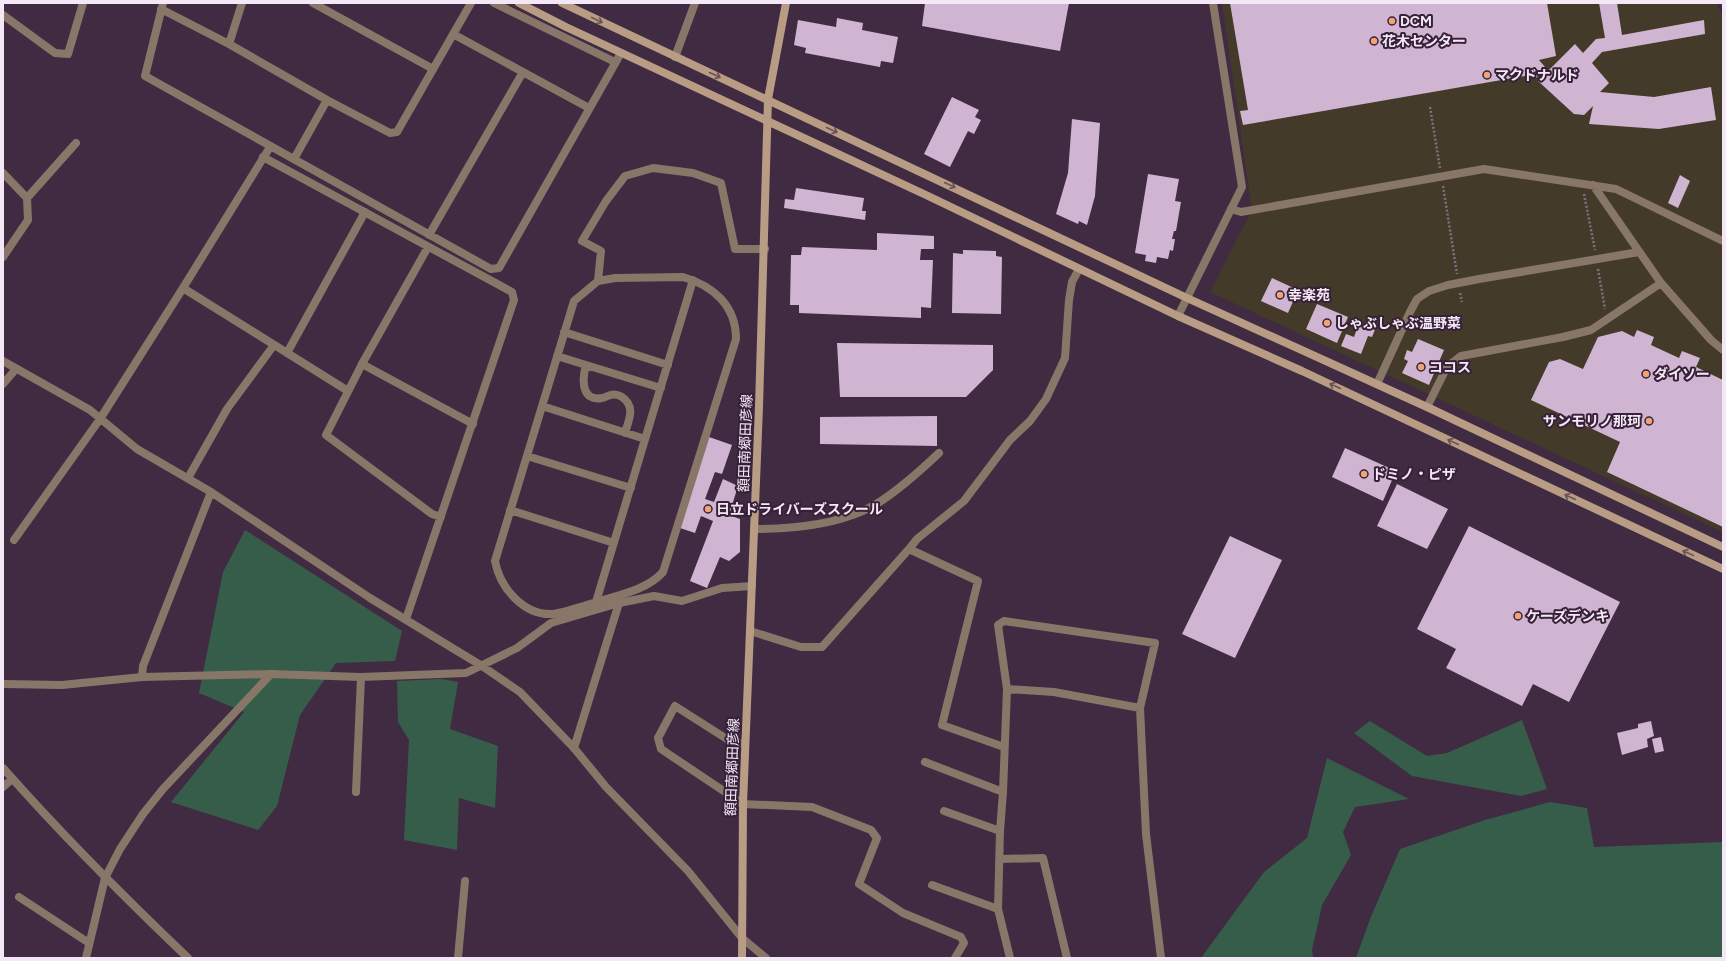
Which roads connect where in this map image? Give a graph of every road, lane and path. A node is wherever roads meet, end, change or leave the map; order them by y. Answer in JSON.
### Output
{"nodes":[{"id":1,"x":83,"y":3,"type":"edge"},
{"id":2,"x":242,"y":3,"type":"edge"},
{"id":3,"x":313,"y":3,"type":"edge"},
{"id":4,"x":471,"y":3,"type":"edge"},
{"id":5,"x":494,"y":3,"type":"edge"},
{"id":6,"x":519,"y":3,"type":"edge"},
{"id":7,"x":563,"y":3,"type":"edge"},
{"id":8,"x":695,"y":3,"type":"edge"},
{"id":9,"x":786,"y":3,"type":"edge"},
{"id":10,"x":1213,"y":3,"type":"edge"},
{"id":11,"x":162,"y":6,"type":"edge"},
{"id":12,"x":3,"y":15,"type":"edge"},
{"id":13,"x":454,"y":34,"type":"junction"},
{"id":14,"x":229,"y":44,"type":"junction"},
{"id":15,"x":621,"y":53,"type":"junction"},
{"id":16,"x":674,"y":57,"type":"junction"},
{"id":17,"x":615,"y":62,"type":"junction"},
{"id":18,"x":433,"y":69,"type":"junction"},
{"id":19,"x":523,"y":72,"type":"junction"},
{"id":20,"x":768,"y":99,"type":"junction"},
{"id":21,"x":327,"y":100,"type":"junction"},
{"id":22,"x":1430,"y":106,"type":"dead end"},
{"id":23,"x":589,"y":108,"type":"junction"},
{"id":24,"x":769,"y":122,"type":"junction"},
{"id":25,"x":76,"y":143,"type":"dead end"},
{"id":26,"x":270,"y":147,"type":"junction"},
{"id":27,"x":263,"y":157,"type":"junction"},
{"id":28,"x":294,"y":159,"type":"junction"},
{"id":29,"x":3,"y":173,"type":"edge"},
{"id":30,"x":1441,"y":176,"type":"junction"},
{"id":31,"x":1576,"y":183,"type":"junction"},
{"id":32,"x":1593,"y":185,"type":"junction"},
{"id":33,"x":27,"y":198,"type":"junction"},
{"id":34,"x":1231,"y":209,"type":"junction"},
{"id":35,"x":365,"y":212,"type":"junction"},
{"id":36,"x":429,"y":235,"type":"junction"},
{"id":37,"x":1723,"y":240,"type":"edge"},
{"id":38,"x":428,"y":246,"type":"junction"},
{"id":39,"x":765,"y":249,"type":"junction"},
{"id":40,"x":1639,"y":252,"type":"junction"},
{"id":41,"x":3,"y":257,"type":"edge"},
{"id":42,"x":1596,"y":259,"type":"junction"},
{"id":43,"x":1079,"y":269,"type":"junction"},
{"id":44,"x":694,"y":280,"type":"junction"},
{"id":45,"x":598,"y":281,"type":"junction"},
{"id":46,"x":1459,"y":283,"type":"junction"},
{"id":47,"x":1661,"y":283,"type":"junction"},
{"id":48,"x":183,"y":288,"type":"junction"},
{"id":49,"x":1187,"y":298,"type":"junction"},
{"id":50,"x":1462,"y":302,"type":"dead end"},
{"id":51,"x":1178,"y":316,"type":"junction"},
{"id":52,"x":1607,"y":319,"type":"junction"},
{"id":53,"x":564,"y":332,"type":"junction"},
{"id":54,"x":274,"y":345,"type":"junction"},
{"id":55,"x":1723,"y":350,"type":"edge"},
{"id":56,"x":287,"y":353,"type":"junction"},
{"id":57,"x":557,"y":356,"type":"junction"},
{"id":58,"x":3,"y":361,"type":"edge"},
{"id":59,"x":362,"y":364,"type":"junction"},
{"id":60,"x":586,"y":365,"type":"junction"},
{"id":61,"x":668,"y":365,"type":"junction"},
{"id":62,"x":16,"y":369,"type":"junction"},
{"id":63,"x":3,"y":384,"type":"edge"},
{"id":64,"x":1377,"y":384,"type":"junction"},
{"id":65,"x":661,"y":388,"type":"junction"},
{"id":66,"x":348,"y":391,"type":"junction"},
{"id":67,"x":542,"y":406,"type":"junction"},
{"id":68,"x":1427,"y":407,"type":"junction"},
{"id":69,"x":100,"y":419,"type":"junction"},
{"id":70,"x":473,"y":424,"type":"junction"},
{"id":71,"x":625,"y":433,"type":"junction"},
{"id":72,"x":645,"y":439,"type":"junction"},
{"id":73,"x":939,"y":453,"type":"dead end"},
{"id":74,"x":527,"y":456,"type":"junction"},
{"id":75,"x":188,"y":478,"type":"junction"},
{"id":76,"x":630,"y":488,"type":"junction"},
{"id":77,"x":211,"y":492,"type":"junction"},
{"id":78,"x":510,"y":510,"type":"junction"},
{"id":79,"x":441,"y":517,"type":"junction"},
{"id":80,"x":754,"y":529,"type":"junction"},
{"id":81,"x":14,"y":540,"type":"dead end"},
{"id":82,"x":614,"y":543,"type":"junction"},
{"id":83,"x":1723,"y":547,"type":"edge"},
{"id":84,"x":909,"y":549,"type":"junction"},
{"id":85,"x":1723,"y":569,"type":"edge"},
{"id":86,"x":752,"y":586,"type":"junction"},
{"id":87,"x":596,"y":602,"type":"junction"},
{"id":88,"x":619,"y":603,"type":"junction"},
{"id":89,"x":406,"y":619,"type":"junction"},
{"id":90,"x":750,"y":631,"type":"junction"},
{"id":91,"x":482,"y":666,"type":"junction"},
{"id":92,"x":271,"y":674,"type":"junction"},
{"id":93,"x":142,"y":677,"type":"junction"},
{"id":94,"x":361,"y":677,"type":"junction"},
{"id":95,"x":3,"y":684,"type":"edge"},
{"id":96,"x":1007,"y":689,"type":"junction"},
{"id":97,"x":1140,"y":708,"type":"junction"},
{"id":98,"x":745,"y":744,"type":"junction"},
{"id":99,"x":574,"y":748,"type":"junction"},
{"id":100,"x":1004,"y":748,"type":"junction"},
{"id":101,"x":924,"y":762,"type":"dead end"},
{"id":102,"x":3,"y":768,"type":"edge"},
{"id":103,"x":12,"y":779,"type":"junction"},
{"id":104,"x":3,"y":787,"type":"edge"},
{"id":105,"x":356,"y":792,"type":"dead end"},
{"id":106,"x":1003,"y":792,"type":"junction"},
{"id":107,"x":743,"y":804,"type":"junction"},
{"id":108,"x":944,"y":811,"type":"dead end"},
{"id":109,"x":1000,"y":831,"type":"junction"},
{"id":110,"x":1000,"y":859,"type":"junction"},
{"id":111,"x":105,"y":878,"type":"junction"},
{"id":112,"x":465,"y":881,"type":"dead end"},
{"id":113,"x":932,"y":885,"type":"dead end"},
{"id":114,"x":19,"y":897,"type":"dead end"},
{"id":115,"x":998,"y":909,"type":"junction"},
{"id":116,"x":742,"y":938,"type":"junction"},
{"id":117,"x":89,"y":943,"type":"junction"},
{"id":118,"x":86,"y":958,"type":"edge"},
{"id":119,"x":188,"y":958,"type":"edge"},
{"id":120,"x":458,"y":958,"type":"edge"},
{"id":121,"x":742,"y":958,"type":"edge"},
{"id":122,"x":766,"y":958,"type":"edge"},
{"id":123,"x":955,"y":958,"type":"edge"},
{"id":124,"x":1010,"y":958,"type":"edge"},
{"id":125,"x":1067,"y":958,"type":"edge"},
{"id":126,"x":1161,"y":958,"type":"edge"}],
"edges":[{"from":1,"to":12,"type":"street"},
{"from":2,"to":14,"type":"street"},
{"from":3,"to":18,"type":"street"},
{"from":4,"to":13,"type":"street"},
{"from":5,"to":17,"type":"street"},
{"from":6,"to":15,"type":"street"},
{"from":7,"to":16,"type":"street","one_way":true},
{"from":8,"to":16,"type":"street"},
{"from":9,"to":20,"type":"street","name":"額田南郷田彦線"},
{"from":10,"to":34,"type":"street"},
{"from":11,"to":14,"type":"street"},
{"from":11,"to":26,"type":"street"},
{"from":13,"to":18,"type":"street"},
{"from":13,"to":19,"type":"street"},
{"from":14,"to":21,"type":"street"},
{"from":15,"to":17,"type":"street"},
{"from":15,"to":24,"type":"street"},
{"from":16,"to":20,"type":"street","one_way":true},
{"from":17,"to":23,"type":"street"},
{"from":18,"to":21,"type":"street"},
{"from":19,"to":23,"type":"street"},
{"from":19,"to":36,"type":"street"},
{"from":20,"to":24,"type":"street","name":"額田南郷田彦線"},
{"from":20,"to":49,"type":"street","one_way":true},
{"from":21,"to":28,"type":"street"},
{"from":22,"to":30,"type":"path"},
{"from":23,"to":36,"type":"street"},
{"from":24,"to":39,"type":"street","name":"額田南郷田彦線"},
{"from":24,"to":43,"type":"street"},
{"from":25,"to":33,"type":"street"},
{"from":26,"to":27,"type":"street"},
{"from":26,"to":28,"type":"street"},
{"from":27,"to":35,"type":"street"},
{"from":27,"to":48,"type":"street"},
{"from":28,"to":36,"type":"street"},
{"from":29,"to":33,"type":"street"},
{"from":30,"to":31,"type":"street"},
{"from":30,"to":34,"type":"street"},
{"from":30,"to":46,"type":"path"},
{"from":31,"to":32,"type":"street"},
{"from":31,"to":42,"type":"path"},
{"from":32,"to":37,"type":"street"},
{"from":32,"to":40,"type":"street"},
{"from":33,"to":41,"type":"street"},
{"from":34,"to":49,"type":"street"},
{"from":35,"to":38,"type":"street"},
{"from":35,"to":56,"type":"street"},
{"from":38,"to":59,"type":"street"},
{"from":38,"to":70,"type":"street"},
{"from":39,"to":45,"type":"street"},
{"from":39,"to":80,"type":"street","name":"額田南郷田彦線"},
{"from":40,"to":42,"type":"street"},
{"from":40,"to":47,"type":"street"},
{"from":42,"to":46,"type":"street"},
{"from":42,"to":52,"type":"path"},
{"from":43,"to":51,"type":"street"},
{"from":43,"to":84,"type":"street"},
{"from":44,"to":45,"type":"street"},
{"from":44,"to":61,"type":"street"},
{"from":44,"to":87,"type":"street"},
{"from":45,"to":53,"type":"street"},
{"from":46,"to":50,"type":"path"},
{"from":46,"to":64,"type":"street"},
{"from":47,"to":52,"type":"street"},
{"from":47,"to":55,"type":"street"},
{"from":48,"to":54,"type":"street"},
{"from":48,"to":69,"type":"street"},
{"from":49,"to":51,"type":"street"},
{"from":49,"to":64,"type":"street"},
{"from":85,"to":51,"type":"street","one_way":true},
{"from":52,"to":68,"type":"street"},
{"from":53,"to":57,"type":"street"},
{"from":53,"to":61,"type":"street"},
{"from":54,"to":56,"type":"street"},
{"from":54,"to":75,"type":"street"},
{"from":56,"to":66,"type":"street"},
{"from":57,"to":60,"type":"street"},
{"from":57,"to":67,"type":"street"},
{"from":58,"to":62,"type":"street"},
{"from":59,"to":66,"type":"street"},
{"from":59,"to":70,"type":"street"},
{"from":60,"to":65,"type":"street"},
{"from":60,"to":71,"type":"street"},
{"from":61,"to":65,"type":"street"},
{"from":62,"to":63,"type":"street"},
{"from":62,"to":69,"type":"street"},
{"from":64,"to":68,"type":"street"},
{"from":65,"to":72,"type":"street"},
{"from":66,"to":79,"type":"street"},
{"from":67,"to":71,"type":"street"},
{"from":67,"to":74,"type":"street"},
{"from":68,"to":83,"type":"street"},
{"from":69,"to":75,"type":"street"},
{"from":69,"to":81,"type":"street"},
{"from":70,"to":79,"type":"street"},
{"from":71,"to":72,"type":"street"},
{"from":72,"to":76,"type":"street"},
{"from":73,"to":80,"type":"street"},
{"from":74,"to":76,"type":"street"},
{"from":74,"to":78,"type":"street"},
{"from":75,"to":77,"type":"street"},
{"from":76,"to":82,"type":"street"},
{"from":77,"to":89,"type":"street"},
{"from":77,"to":93,"type":"street"},
{"from":78,"to":82,"type":"street"},
{"from":78,"to":87,"type":"street"},
{"from":79,"to":89,"type":"street"},
{"from":80,"to":86,"type":"street","name":"額田南郷田彦線"},
{"from":82,"to":87,"type":"street"},
{"from":84,"to":90,"type":"street"},
{"from":84,"to":100,"type":"street"},
{"from":86,"to":88,"type":"street"},
{"from":86,"to":90,"type":"street","name":"額田南郷田彦線"},
{"from":88,"to":91,"type":"street"},
{"from":88,"to":99,"type":"street"},
{"from":89,"to":91,"type":"street"},
{"from":90,"to":98,"type":"street","name":"額田南郷田彦線"},
{"from":91,"to":94,"type":"street"},
{"from":91,"to":99,"type":"street"},
{"from":92,"to":93,"type":"street"},
{"from":92,"to":94,"type":"street"},
{"from":92,"to":111,"type":"street"},
{"from":93,"to":95,"type":"street"},
{"from":94,"to":105,"type":"street"},
{"from":96,"to":97,"type":"street"},
{"from":96,"to":97,"type":"street"},
{"from":96,"to":100,"type":"street"},
{"from":97,"to":126,"type":"street"},
{"from":98,"to":107,"type":"street","name":"額田南郷田彦線"},
{"from":98,"to":107,"type":"street"},
{"from":99,"to":116,"type":"street"},
{"from":100,"to":106,"type":"street"},
{"from":101,"to":106,"type":"street"},
{"from":102,"to":103,"type":"street"},
{"from":103,"to":104,"type":"street"},
{"from":103,"to":111,"type":"street"},
{"from":106,"to":109,"type":"street"},
{"from":107,"to":116,"type":"street","name":"額田南郷田彦線"},
{"from":107,"to":123,"type":"street"},
{"from":108,"to":109,"type":"street"},
{"from":109,"to":110,"type":"street"},
{"from":110,"to":115,"type":"street"},
{"from":110,"to":125,"type":"street"},
{"from":111,"to":117,"type":"street"},
{"from":111,"to":119,"type":"street"},
{"from":112,"to":120,"type":"street"},
{"from":113,"to":115,"type":"street"},
{"from":114,"to":117,"type":"street"},
{"from":115,"to":124,"type":"street"},
{"from":116,"to":121,"type":"street","name":"額田南郷田彦線"},
{"from":116,"to":122,"type":"street"},
{"from":117,"to":118,"type":"street"}]}
